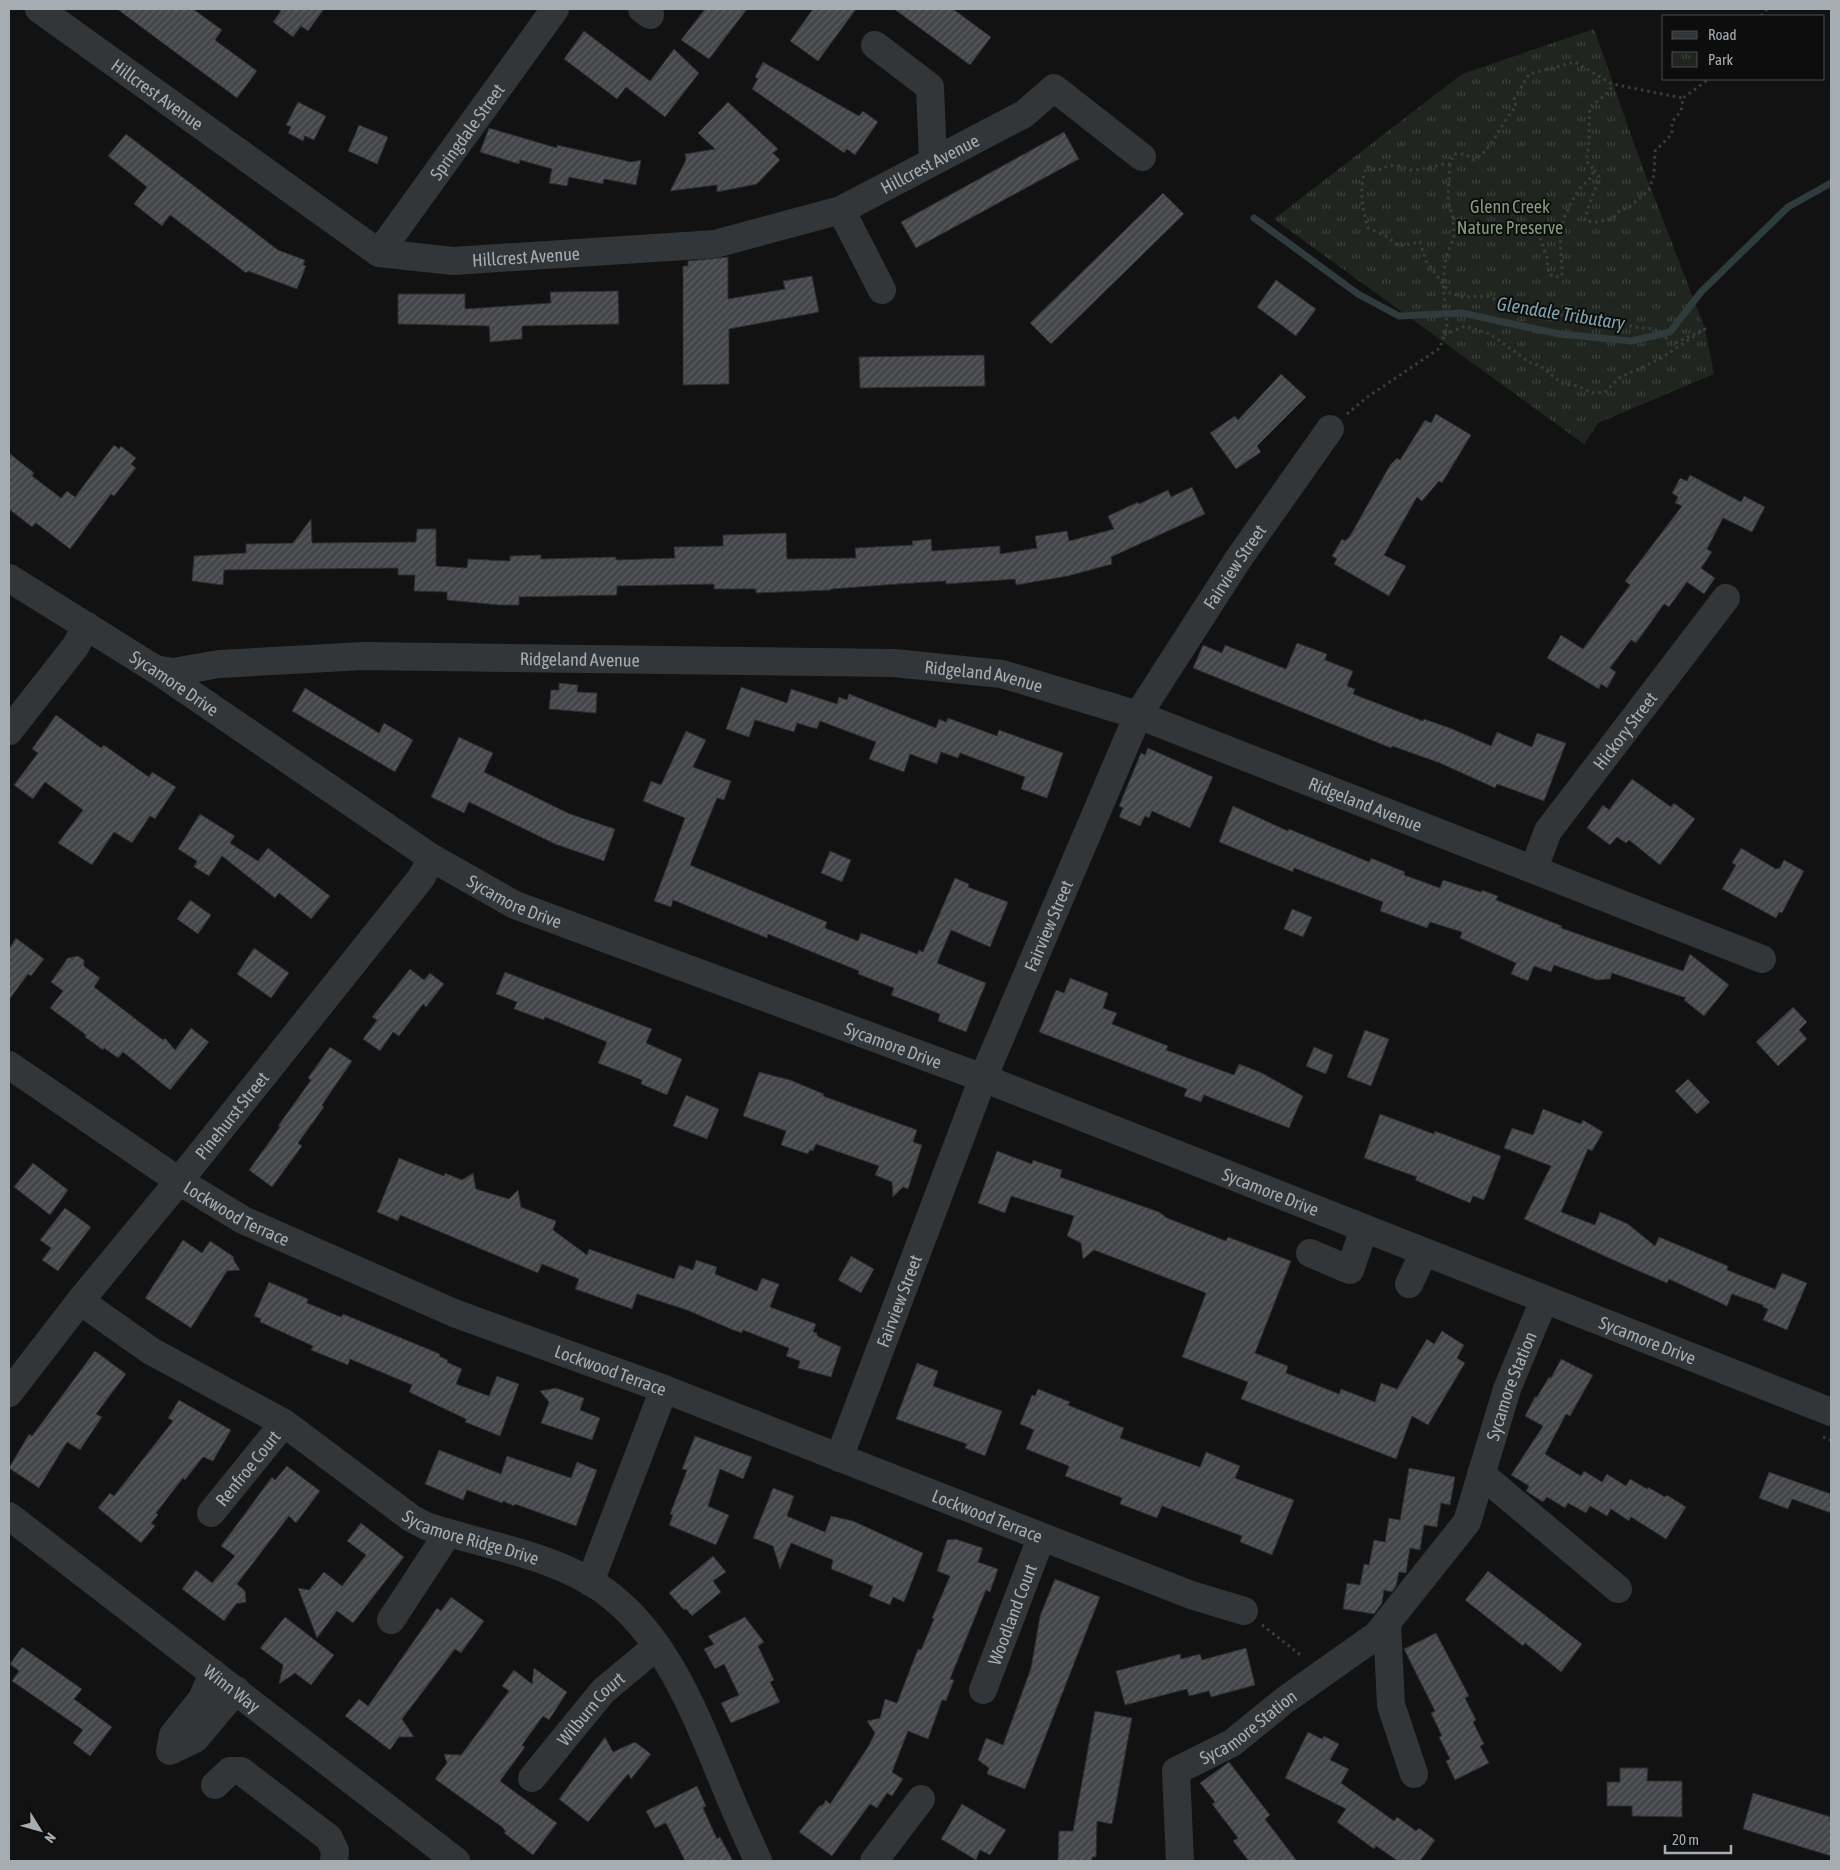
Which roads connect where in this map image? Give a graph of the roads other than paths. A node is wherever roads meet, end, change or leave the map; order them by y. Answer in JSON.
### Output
{"nodes":[{"id":1,"x":39,"y":9,"type":"edge"},
{"id":2,"x":555,"y":9,"type":"edge"},
{"id":3,"x":875,"y":45,"type":"dead end"},
{"id":4,"x":1142,"y":157,"type":"dead end"},
{"id":5,"x":934,"y":161,"type":"junction"},
{"id":6,"x":841,"y":210,"type":"junction"},
{"id":7,"x":379,"y":254,"type":"junction"},
{"id":8,"x":882,"y":290,"type":"dead end"},
{"id":9,"x":1330,"y":429,"type":"road end"},
{"id":10,"x":9,"y":578,"type":"edge"},
{"id":11,"x":1726,"y":598,"type":"dead end"},
{"id":12,"x":87,"y":626,"type":"junction"},
{"id":13,"x":155,"y":669,"type":"junction"},
{"id":14,"x":1138,"y":715,"type":"junction"},
{"id":15,"x":9,"y":731,"type":"edge"},
{"id":16,"x":432,"y":858,"type":"junction"},
{"id":17,"x":1534,"y":868,"type":"junction"},
{"id":18,"x":1762,"y":959,"type":"dead end"},
{"id":19,"x":9,"y":1065,"type":"edge"},
{"id":20,"x":983,"y":1078,"type":"junction"},
{"id":21,"x":179,"y":1181,"type":"junction"},
{"id":22,"x":1364,"y":1229,"type":"junction"},
{"id":23,"x":1424,"y":1252,"type":"junction"},
{"id":24,"x":1310,"y":1253,"type":"dead end"},
{"id":25,"x":1409,"y":1284,"type":"dead end"},
{"id":26,"x":1544,"y":1300,"type":"junction"},
{"id":27,"x":80,"y":1301,"type":"junction"},
{"id":28,"x":664,"y":1389,"type":"junction"},
{"id":29,"x":9,"y":1393,"type":"edge"},
{"id":30,"x":1831,"y":1412,"type":"edge"},
{"id":31,"x":284,"y":1423,"type":"junction"},
{"id":32,"x":839,"y":1458,"type":"junction"},
{"id":33,"x":1481,"y":1474,"type":"junction"},
{"id":34,"x":211,"y":1514,"type":"dead end"},
{"id":35,"x":10,"y":1519,"type":"edge"},
{"id":36,"x":448,"y":1533,"type":"junction"},
{"id":37,"x":1040,"y":1538,"type":"junction"},
{"id":38,"x":590,"y":1582,"type":"junction"},
{"id":39,"x":1618,"y":1589,"type":"dead end"},
{"id":40,"x":1244,"y":1611,"type":"road end"},
{"id":41,"x":391,"y":1620,"type":"dead end"},
{"id":42,"x":1386,"y":1623,"type":"junction"},
{"id":43,"x":657,"y":1646,"type":"junction"},
{"id":44,"x":213,"y":1673,"type":"junction"},
{"id":45,"x":236,"y":1690,"type":"junction"},
{"id":46,"x":983,"y":1690,"type":"dead end"},
{"id":47,"x":1414,"y":1774,"type":"dead end"},
{"id":48,"x":532,"y":1778,"type":"dead end"},
{"id":49,"x":215,"y":1784,"type":"dead end"},
{"id":50,"x":921,"y":1799,"type":"dead end"},
{"id":51,"x":334,"y":1861,"type":"edge"},
{"id":52,"x":456,"y":1861,"type":"edge"},
{"id":53,"x":758,"y":1861,"type":"edge"},
{"id":54,"x":874,"y":1861,"type":"edge"},
{"id":55,"x":1180,"y":1861,"type":"edge"}],
"edges":[{"from":1,"to":7,"type":"street","name":"Hillcrest Avenue"},
{"from":2,"to":7,"type":"street","name":"Springdale Street"},
{"from":3,"to":5,"type":"street"},
{"from":4,"to":5,"type":"street","name":"Hillcrest Avenue"},
{"from":5,"to":6,"type":"street","name":"Hillcrest Avenue"},
{"from":6,"to":7,"type":"street","name":"Hillcrest Avenue"},
{"from":6,"to":8,"type":"street"},
{"from":9,"to":14,"type":"street","name":"Fairview Street"},
{"from":10,"to":12,"type":"street","name":"Sycamore Drive"},
{"from":11,"to":17,"type":"street","name":"Hickory Street"},
{"from":12,"to":13,"type":"street","name":"Sycamore Drive"},
{"from":12,"to":15,"type":"street"},
{"from":13,"to":14,"type":"street","name":"Ridgeland Avenue"},
{"from":13,"to":16,"type":"street","name":"Sycamore Drive"},
{"from":14,"to":17,"type":"street","name":"Ridgeland Avenue"},
{"from":14,"to":20,"type":"street","name":"Fairview Street"},
{"from":16,"to":20,"type":"street","name":"Sycamore Drive"},
{"from":16,"to":21,"type":"street","name":"Pinehurst Street"},
{"from":17,"to":18,"type":"street","name":"Ridgeland Avenue"},
{"from":19,"to":21,"type":"street","name":"Lockwood Terrace"},
{"from":20,"to":22,"type":"street","name":"Sycamore Drive"},
{"from":20,"to":32,"type":"street","name":"Fairview Street"},
{"from":21,"to":27,"type":"street","name":"Pinehurst Street"},
{"from":21,"to":28,"type":"street","name":"Lockwood Terrace"},
{"from":22,"to":23,"type":"street","name":"Sycamore Drive"},
{"from":22,"to":24,"type":"street"},
{"from":23,"to":25,"type":"street"},
{"from":23,"to":26,"type":"street","name":"Sycamore Drive"},
{"from":26,"to":30,"type":"street","name":"Sycamore Drive"},
{"from":26,"to":33,"type":"street","name":"Sycamore Station"},
{"from":27,"to":29,"type":"street","name":"Pinehurst Street"},
{"from":27,"to":31,"type":"street","name":"Sycamore Ridge Drive"},
{"from":28,"to":32,"type":"street","name":"Lockwood Terrace"},
{"from":28,"to":38,"type":"street"},
{"from":31,"to":34,"type":"street","name":"Renfroe Court"},
{"from":31,"to":36,"type":"street","name":"Sycamore Ridge Drive"},
{"from":32,"to":37,"type":"street","name":"Lockwood Terrace"},
{"from":33,"to":39,"type":"street"},
{"from":33,"to":42,"type":"street","name":"Sycamore Station"},
{"from":35,"to":44,"type":"street","name":"Winn Way"},
{"from":36,"to":38,"type":"street","name":"Sycamore Ridge Drive"},
{"from":36,"to":41,"type":"street"},
{"from":37,"to":40,"type":"street","name":"Lockwood Terrace"},
{"from":37,"to":46,"type":"street","name":"Woodland Court"},
{"from":38,"to":43,"type":"street","name":"Sycamore Ridge Drive"},
{"from":42,"to":47,"type":"street"},
{"from":42,"to":55,"type":"street","name":"Sycamore Station"},
{"from":43,"to":48,"type":"street","name":"Wilburn Court"},
{"from":43,"to":53,"type":"street","name":"Sycamore Ridge Drive"},
{"from":44,"to":45,"type":"street","name":"Winn Way"},
{"from":44,"to":45,"type":"street"},
{"from":45,"to":52,"type":"street","name":"Winn Way"},
{"from":49,"to":51,"type":"street"},
{"from":50,"to":54,"type":"street"}]}
